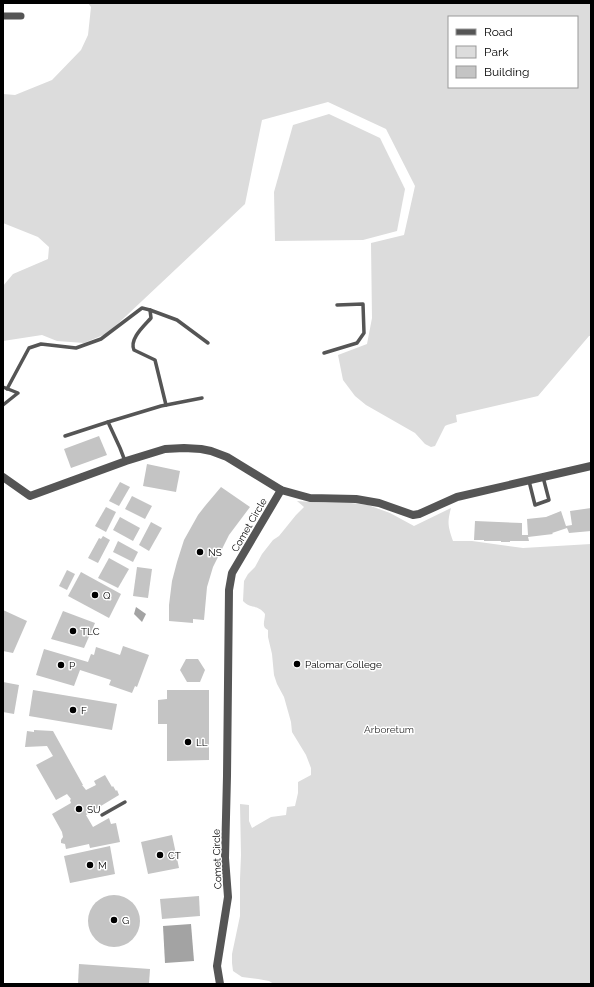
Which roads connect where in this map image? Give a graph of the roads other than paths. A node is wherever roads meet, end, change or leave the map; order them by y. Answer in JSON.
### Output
{"nodes":[{"id":1,"x":3,"y":16,"type":"edge"},
{"id":2,"x":21,"y":16,"type":"dead end"},
{"id":3,"x":337,"y":305,"type":"dead end"},
{"id":4,"x":150,"y":310,"type":"junction"},
{"id":5,"x":208,"y":343,"type":"dead end"},
{"id":6,"x":324,"y":353,"type":"dead end"},
{"id":7,"x":5,"y":388,"type":"edge"},
{"id":8,"x":202,"y":398,"type":"dead end"},
{"id":9,"x":3,"y":405,"type":"edge"},
{"id":10,"x":166,"y":405,"type":"junction"},
{"id":11,"x":108,"y":422,"type":"junction"},
{"id":12,"x":65,"y":436,"type":"dead end"},
{"id":13,"x":125,"y":462,"type":"junction"},
{"id":14,"x":591,"y":466,"type":"edge"},
{"id":15,"x":543,"y":476,"type":"junction"},
{"id":16,"x":3,"y":477,"type":"edge"},
{"id":17,"x":528,"y":480,"type":"junction"},
{"id":18,"x":281,"y":490,"type":"junction"},
{"id":19,"x":125,"y":802,"type":"dead end"},
{"id":20,"x":102,"y":815,"type":"dead end"},
{"id":21,"x":220,"y":984,"type":"edge"}],
"edges":[{"from":1,"to":2,"type":"street"},
{"from":3,"to":6,"type":"lane"},
{"from":4,"to":5,"type":"lane"},
{"from":4,"to":7,"type":"lane"},
{"from":4,"to":10,"type":"lane"},
{"from":7,"to":9,"type":"lane"},
{"from":8,"to":10,"type":"lane"},
{"from":10,"to":11,"type":"lane"},
{"from":11,"to":12,"type":"lane"},
{"from":11,"to":13,"type":"lane"},
{"from":13,"to":16,"type":"street"},
{"from":13,"to":18,"type":"street"},
{"from":14,"to":15,"type":"street"},
{"from":15,"to":17,"type":"street"},
{"from":15,"to":17,"type":"lane"},
{"from":17,"to":18,"type":"street"},
{"from":18,"to":21,"type":"street","name":"Comet Circle"},
{"from":19,"to":20,"type":"lane"}]}
